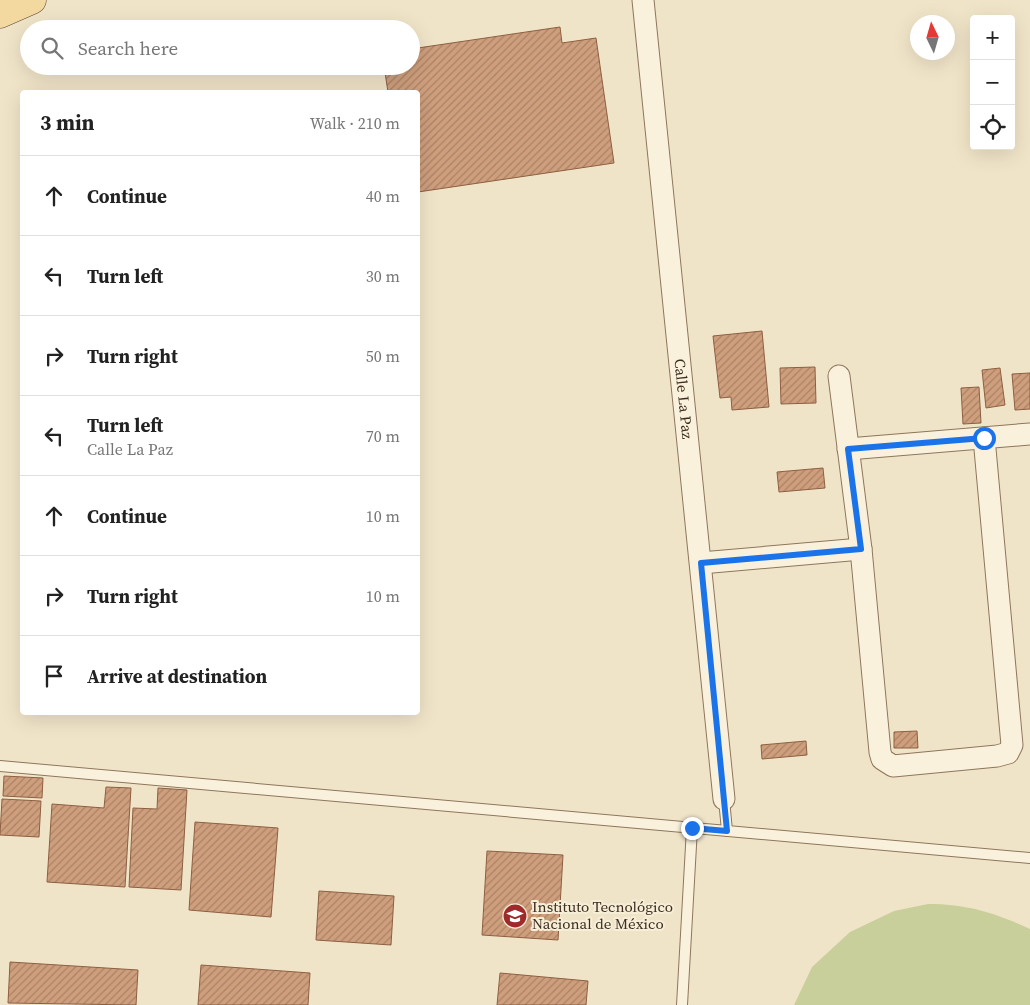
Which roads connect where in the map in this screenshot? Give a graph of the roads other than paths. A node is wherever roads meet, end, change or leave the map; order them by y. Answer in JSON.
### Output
{"nodes":[{"id":1,"x":32,"y":0,"type":"edge"},
{"id":2,"x":643,"y":0,"type":"edge"},
{"id":3,"x":0,"y":14,"type":"edge"},
{"id":4,"x":839,"y":376,"type":"dead end"},
{"id":5,"x":1030,"y":434,"type":"edge"},
{"id":6,"x":984,"y":438,"type":"junction"},
{"id":7,"x":848,"y":449,"type":"junction"},
{"id":8,"x":861,"y":549,"type":"junction"},
{"id":9,"x":701,"y":563,"type":"junction"},
{"id":10,"x":0,"y":766,"type":"edge"},
{"id":11,"x":724,"y":799,"type":"joint"},
{"id":12,"x":692,"y":828,"type":"junction"},
{"id":13,"x":727,"y":831,"type":"junction"},
{"id":14,"x":1030,"y":858,"type":"edge"},
{"id":15,"x":682,"y":1005,"type":"edge"}],
"edges":[{"from":1,"to":3,"type":"main road"},
{"from":2,"to":9,"type":"street","name":"Calle La Paz"},
{"from":4,"to":7,"type":"street"},
{"from":5,"to":6,"type":"street"},
{"from":6,"to":7,"type":"street"},
{"from":6,"to":8,"type":"street"},
{"from":7,"to":8,"type":"street"},
{"from":8,"to":9,"type":"street"},
{"from":9,"to":11,"type":"street","name":"Calle La Paz"},
{"from":10,"to":12,"type":"lane"},
{"from":11,"to":13,"type":"lane"},
{"from":12,"to":13,"type":"lane"},
{"from":12,"to":15,"type":"lane"},
{"from":13,"to":14,"type":"lane"}]}
